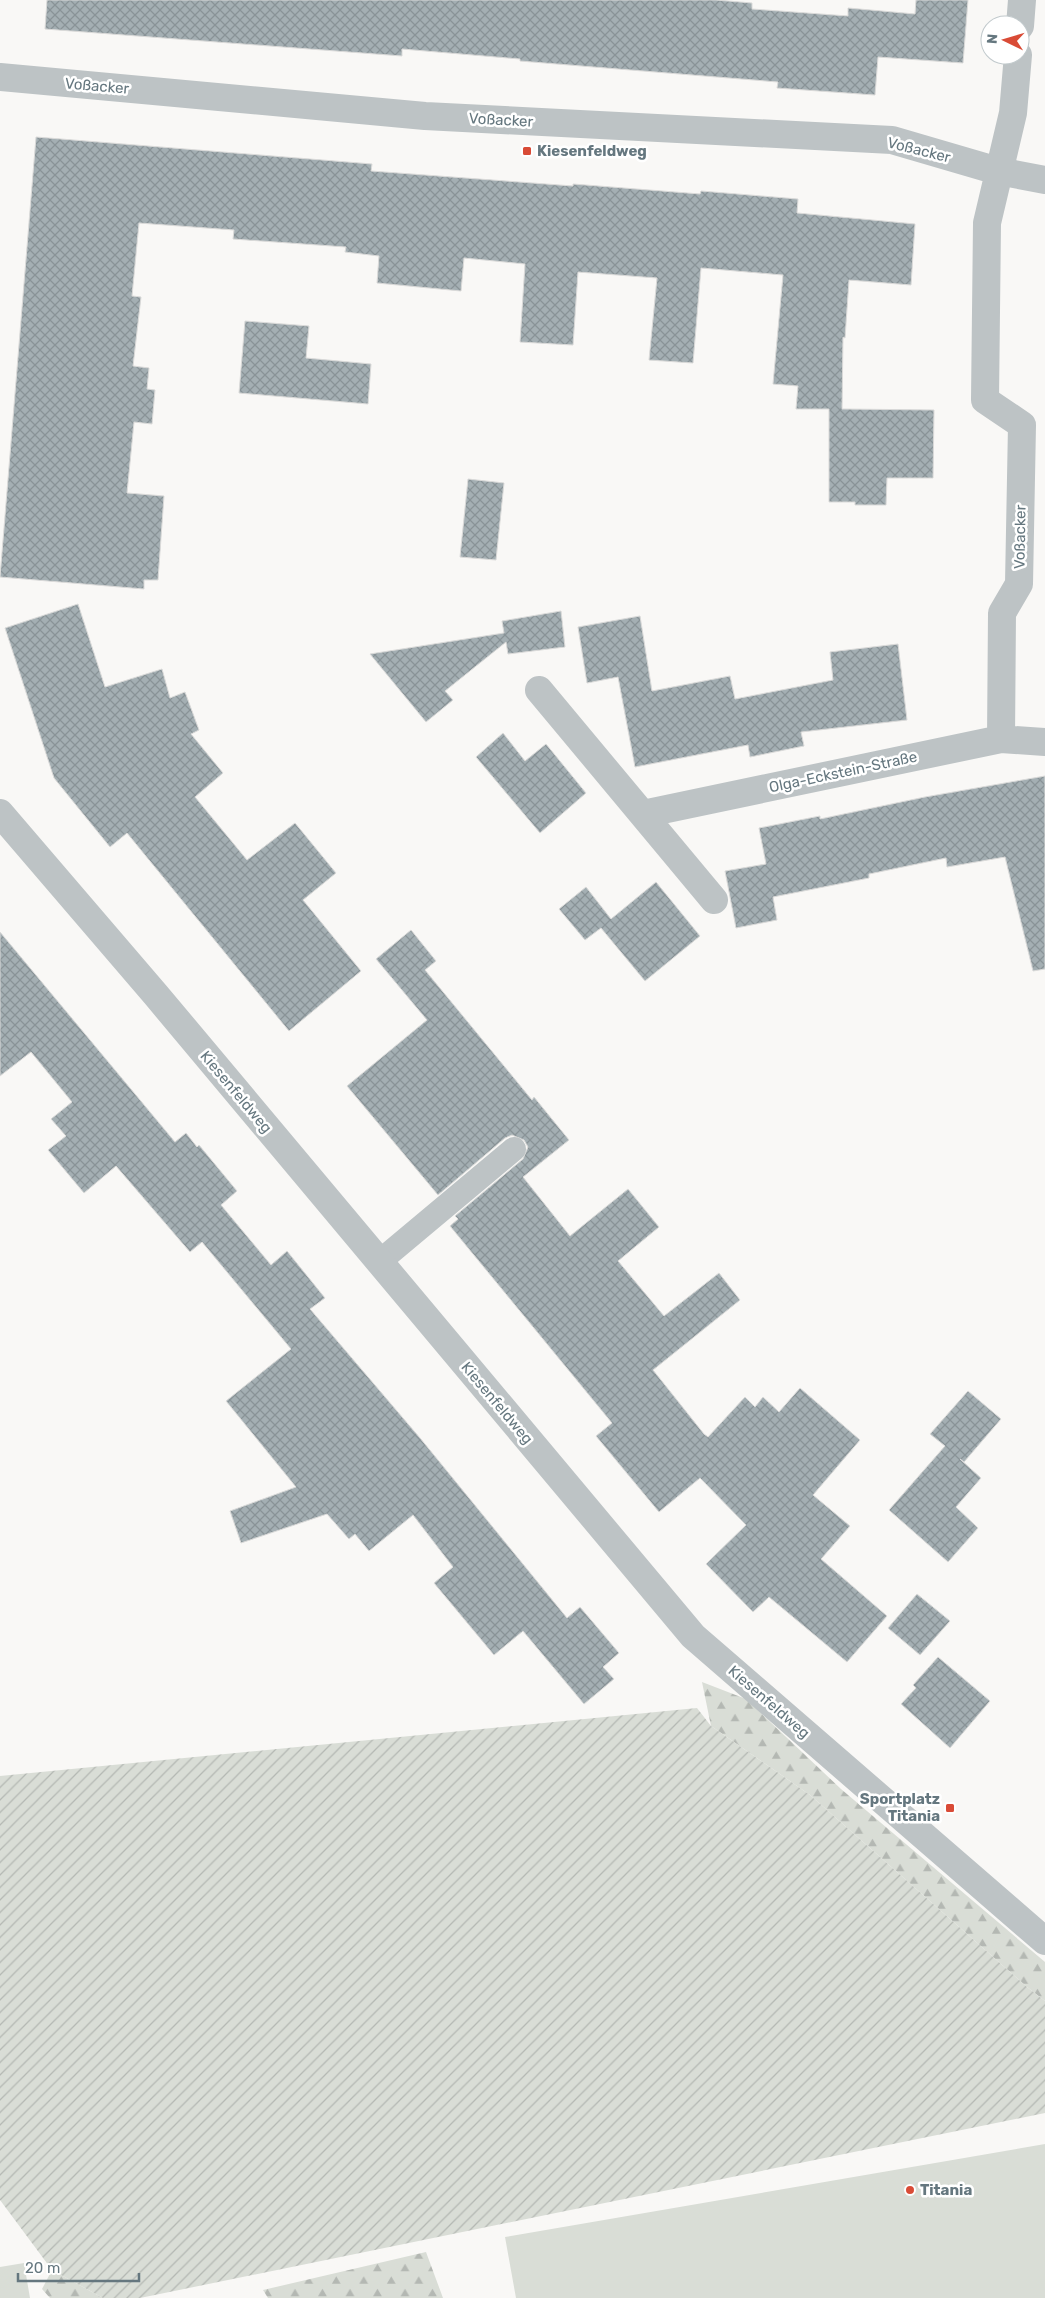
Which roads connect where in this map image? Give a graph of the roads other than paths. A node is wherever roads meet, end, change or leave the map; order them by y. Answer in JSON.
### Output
{"nodes":[{"id":1,"x":1022,"y":0,"type":"edge"},
{"id":2,"x":1021,"y":15,"type":"edge"},
{"id":3,"x":1017,"y":65,"type":"edge"},
{"id":4,"x":0,"y":78,"type":"edge"},
{"id":5,"x":998,"y":172,"type":"junction"},
{"id":6,"x":1045,"y":180,"type":"edge"},
{"id":7,"x":539,"y":690,"type":"dead end"},
{"id":8,"x":1001,"y":739,"type":"junction"},
{"id":9,"x":1045,"y":742,"type":"edge"},
{"id":10,"x":0,"y":813,"type":"edge"},
{"id":11,"x":643,"y":814,"type":"junction"},
{"id":12,"x":714,"y":900,"type":"dead end"},
{"id":13,"x":514,"y":1149,"type":"dead end"},
{"id":14,"x":378,"y":1262,"type":"junction"},
{"id":15,"x":1045,"y":1941,"type":"edge"}],
"edges":[{"from":1,"to":2,"type":"street"},
{"from":3,"to":5,"type":"street"},
{"from":4,"to":5,"type":"street","name":"Voßacker"},
{"from":5,"to":6,"type":"street","name":"Voßacker"},
{"from":5,"to":8,"type":"street","name":"Voßacker"},
{"from":7,"to":11,"type":"street"},
{"from":8,"to":9,"type":"street","name":"Olga-Eckstein-Straße"},
{"from":8,"to":11,"type":"street","name":"Olga-Eckstein-Straße"},
{"from":10,"to":14,"type":"street","name":"Kiesenfeldweg"},
{"from":11,"to":12,"type":"street"},
{"from":13,"to":14,"type":"lane"},
{"from":14,"to":15,"type":"street","name":"Kiesenfeldweg"}]}
